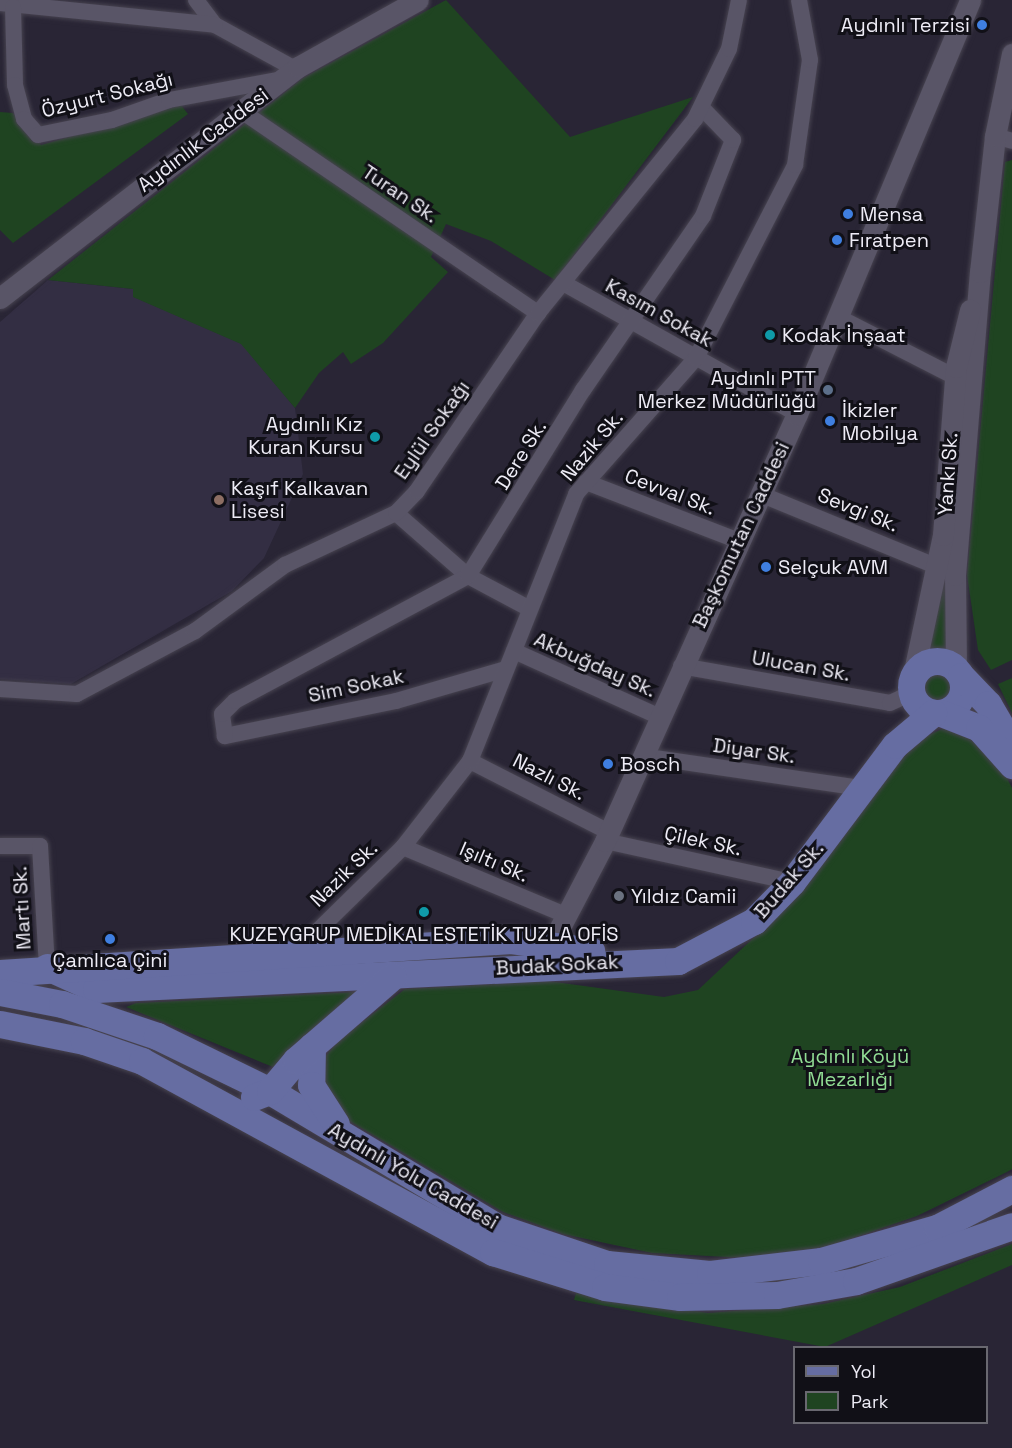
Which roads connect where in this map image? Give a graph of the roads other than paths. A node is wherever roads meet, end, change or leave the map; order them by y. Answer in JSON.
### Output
{"nodes":[{"id":1,"x":196,"y":0,"type":"edge"},
{"id":2,"x":739,"y":0,"type":"edge"},
{"id":3,"x":799,"y":0,"type":"edge"},
{"id":4,"x":970,"y":0,"type":"edge"},
{"id":5,"x":412,"y":1,"type":"edge"},
{"id":6,"x":6,"y":5,"type":"edge"},
{"id":7,"x":215,"y":25,"type":"junction"},
{"id":8,"x":1012,"y":54,"type":"edge"},
{"id":9,"x":289,"y":74,"type":"junction"},
{"id":10,"x":702,"y":108,"type":"junction"},
{"id":11,"x":240,"y":110,"type":"junction"},
{"id":12,"x":1003,"y":139,"type":"edge"},
{"id":13,"x":980,"y":272,"type":"junction"},
{"id":14,"x":563,"y":283,"type":"junction"},
{"id":15,"x":1,"y":295,"type":"edge"},
{"id":16,"x":538,"y":313,"type":"junction"},
{"id":17,"x":838,"y":317,"type":"junction"},
{"id":18,"x":633,"y":322,"type":"junction"},
{"id":19,"x":696,"y":358,"type":"junction"},
{"id":20,"x":955,"y":377,"type":"junction"},
{"id":21,"x":797,"y":414,"type":"junction"},
{"id":22,"x":586,"y":482,"type":"junction"},
{"id":23,"x":760,"y":494,"type":"junction"},
{"id":24,"x":396,"y":513,"type":"junction"},
{"id":25,"x":739,"y":541,"type":"junction"},
{"id":26,"x":938,"y":567,"type":"junction"},
{"id":27,"x":468,"y":576,"type":"junction"},
{"id":28,"x":530,"y":609,"type":"junction"},
{"id":29,"x":514,"y":651,"type":"junction"},
{"id":30,"x":681,"y":666,"type":"junction"},
{"id":31,"x":506,"y":669,"type":"junction"},
{"id":32,"x":958,"y":673,"type":"junction"},
{"id":33,"x":0,"y":689,"type":"edge"},
{"id":34,"x":923,"y":699,"type":"junction"},
{"id":35,"x":660,"y":717,"type":"junction"},
{"id":36,"x":1012,"y":745,"type":"edge"},
{"id":37,"x":642,"y":756,"type":"junction"},
{"id":38,"x":470,"y":761,"type":"junction"},
{"id":39,"x":1012,"y":765,"type":"edge"},
{"id":40,"x":861,"y":788,"type":"junction"},
{"id":41,"x":607,"y":836,"type":"junction"},
{"id":42,"x":0,"y":846,"type":"edge"},
{"id":43,"x":403,"y":847,"type":"junction"},
{"id":44,"x":792,"y":882,"type":"junction"},
{"id":45,"x":568,"y":916,"type":"junction"},
{"id":46,"x":332,"y":949,"type":"junction"},
{"id":47,"x":298,"y":951,"type":"junction"},
{"id":48,"x":546,"y":954,"type":"junction"},
{"id":49,"x":630,"y":962,"type":"joint"},
{"id":50,"x":46,"y":967,"type":"junction"},
{"id":51,"x":0,"y":973,"type":"edge"},
{"id":52,"x":393,"y":976,"type":"junction"},
{"id":53,"x":300,"y":978,"type":"junction"},
{"id":54,"x":0,"y":992,"type":"edge"},
{"id":55,"x":0,"y":1024,"type":"edge"},
{"id":56,"x":84,"y":1041,"type":"junction"},
{"id":57,"x":312,"y":1046,"type":"junction"},
{"id":58,"x":270,"y":1091,"type":"junction"},
{"id":59,"x":364,"y":1149,"type":"junction"},
{"id":60,"x":1012,"y":1189,"type":"edge"},
{"id":61,"x":1012,"y":1226,"type":"edge"}],
"edges":[{"from":1,"to":7,"type":"street"},
{"from":2,"to":10,"type":"street","name":"Eylül Sokağı"},
{"from":3,"to":19,"type":"street","name":"Nazik Sk."},
{"from":4,"to":17,"type":"street","name":"Başkomutan Caddesi"},
{"from":5,"to":9,"type":"street","name":"Aydınlık Caddesi"},
{"from":6,"to":7,"type":"street"},
{"from":6,"to":9,"type":"street","name":"Özyurt Sokağı"},
{"from":7,"to":9,"type":"street"},
{"from":8,"to":12,"type":"street","name":"Yankı Sk."},
{"from":9,"to":11,"type":"street","name":"Aydınlık Caddesi"},
{"from":10,"to":14,"type":"street","name":"Eylül Sokağı"},
{"from":10,"to":18,"type":"street","name":"Dere Sk."},
{"from":11,"to":15,"type":"street","name":"Aydınlık Caddesi"},
{"from":11,"to":16,"type":"street","name":"Turan Sk."},
{"from":12,"to":13,"type":"street","name":"Yankı Sk."},
{"from":13,"to":20,"type":"street","name":"Yankı Sk."},
{"from":13,"to":32,"type":"street","name":"Yankı Sk."},
{"from":14,"to":16,"type":"street","name":"Eylül Sokağı"},
{"from":14,"to":18,"type":"street","name":"Kasım Sokak"},
{"from":16,"to":24,"type":"street","name":"Eylül Sokağı"},
{"from":17,"to":20,"type":"street"},
{"from":17,"to":21,"type":"street","name":"Başkomutan Caddesi"},
{"from":18,"to":19,"type":"street","name":"Kasım Sokak"},
{"from":18,"to":27,"type":"street","name":"Dere Sk."},
{"from":19,"to":21,"type":"street","name":"Kasım Sokak"},
{"from":19,"to":22,"type":"street","name":"Nazik Sk."},
{"from":20,"to":26,"type":"street","name":"Yankı Sk."},
{"from":21,"to":23,"type":"street","name":"Başkomutan Caddesi"},
{"from":22,"to":25,"type":"street","name":"Cevval Sk."},
{"from":22,"to":28,"type":"street","name":"Nazik Sk."},
{"from":23,"to":25,"type":"street","name":"Başkomutan Caddesi"},
{"from":23,"to":26,"type":"street","name":"Sevgi Sk."},
{"from":24,"to":27,"type":"street"},
{"from":24,"to":33,"type":"street","name":"Eylül Sokağı"},
{"from":25,"to":30,"type":"street","name":"Başkomutan Caddesi"},
{"from":26,"to":34,"type":"street","name":"Yankı Sk."},
{"from":27,"to":28,"type":"street"},
{"from":27,"to":31,"type":"street","name":"Sim Sokak"},
{"from":28,"to":29,"type":"street","name":"Nazik Sk."},
{"from":29,"to":31,"type":"street","name":"Nazik Sk."},
{"from":29,"to":35,"type":"street","name":"Akbuğday Sk."},
{"from":30,"to":34,"type":"street","name":"Ulucan Sk."},
{"from":30,"to":35,"type":"street","name":"Başkomutan Caddesi"},
{"from":31,"to":38,"type":"street","name":"Nazik Sk."},
{"from":32,"to":34,"type":"main road","name":"Budak Sk."},
{"from":32,"to":34,"type":"main road"},
{"from":32,"to":36,"type":"main road"},
{"from":34,"to":39,"type":"main road"},
{"from":34,"to":40,"type":"main road","name":"Budak Sk."},
{"from":35,"to":37,"type":"street","name":"Başkomutan Caddesi"},
{"from":37,"to":40,"type":"street","name":"Diyar Sk."},
{"from":37,"to":41,"type":"street","name":"Başkomutan Caddesi"},
{"from":38,"to":41,"type":"street","name":"Nazlı Sk."},
{"from":38,"to":43,"type":"street","name":"Nazik Sk."},
{"from":40,"to":44,"type":"main road","name":"Budak Sk."},
{"from":41,"to":44,"type":"street","name":"Çilek Sk."},
{"from":41,"to":45,"type":"street","name":"Başkomutan Caddesi"},
{"from":42,"to":50,"type":"street","name":"Martı Sk."},
{"from":43,"to":45,"type":"street","name":"Işıltı Sk."},
{"from":43,"to":47,"type":"street","name":"Nazik Sk."},
{"from":44,"to":49,"type":"main road","name":"Budak Sk."},
{"from":45,"to":48,"type":"street","name":"Başkomutan Caddesi"},
{"from":46,"to":47,"type":"main road","name":"Budak Sokak"},
{"from":46,"to":48,"type":"main road","name":"Budak Sokak"},
{"from":46,"to":53,"type":"street"},
{"from":47,"to":50,"type":"main road","name":"Budak Sokak"},
{"from":48,"to":49,"type":"main road","name":"Budak Sokak"},
{"from":48,"to":52,"type":"main road","name":"Budak Sokak"},
{"from":50,"to":51,"type":"main road","name":"Budak Sokak"},
{"from":50,"to":53,"type":"main road","name":"Budak Sokak"},
{"from":52,"to":53,"type":"main road","name":"Budak Sokak"},
{"from":52,"to":57,"type":"main road"},
{"from":54,"to":58,"type":"main road","name":"Aydınlı Yolu Caddesi"},
{"from":55,"to":56,"type":"main road","name":"Aydınlı Yolu Caddesi"},
{"from":56,"to":58,"type":"main road"},
{"from":56,"to":61,"type":"main road","name":"Aydınlı Yolu Caddesi"},
{"from":57,"to":58,"type":"main road"},
{"from":57,"to":59,"type":"main road"},
{"from":58,"to":59,"type":"main road","name":"Aydınlı Yolu Caddesi"},
{"from":59,"to":60,"type":"main road","name":"Aydınlı Yolu Caddesi"}]}
